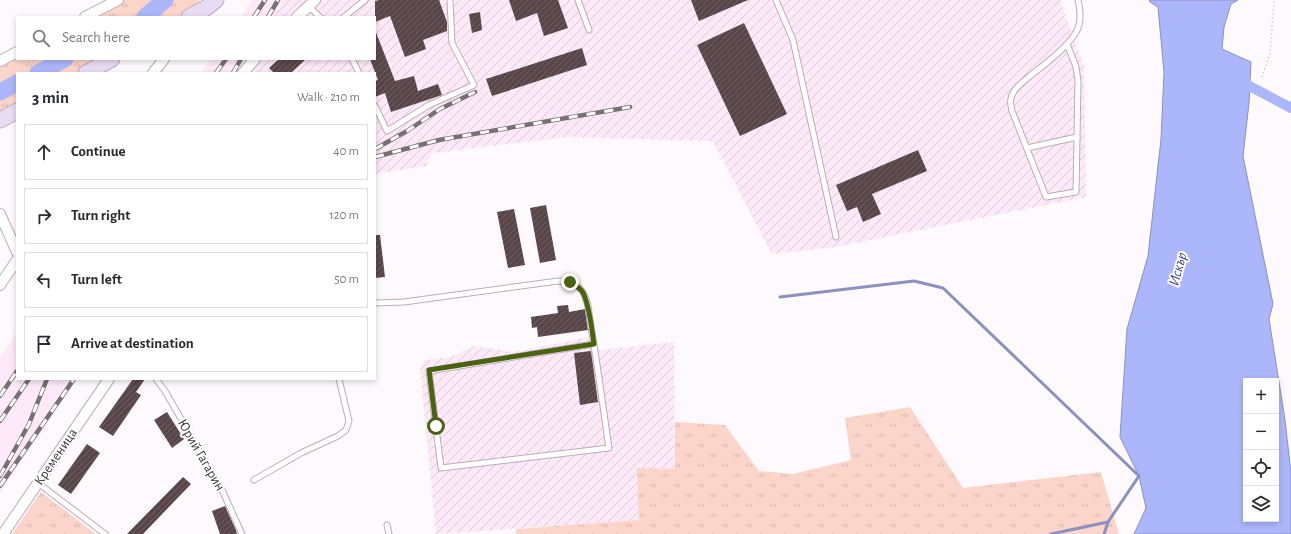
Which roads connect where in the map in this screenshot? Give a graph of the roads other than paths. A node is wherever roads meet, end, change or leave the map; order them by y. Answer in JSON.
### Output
{"nodes":[{"id":1,"x":118,"y":0,"type":"edge"},
{"id":2,"x":365,"y":0,"type":"edge"},
{"id":3,"x":450,"y":0,"type":"edge"},
{"id":4,"x":578,"y":0,"type":"edge"},
{"id":5,"x":776,"y":0,"type":"edge"},
{"id":6,"x":1078,"y":0,"type":"edge"},
{"id":7,"x":312,"y":3,"type":"edge"},
{"id":8,"x":205,"y":6,"type":"edge"},
{"id":9,"x":87,"y":16,"type":"edge"},
{"id":10,"x":190,"y":16,"type":"edge"},
{"id":11,"x":298,"y":16,"type":"edge"},
{"id":12,"x":319,"y":16,"type":"edge"},
{"id":13,"x":345,"y":16,"type":"edge"},
{"id":14,"x":589,"y":30,"type":"dead end"},
{"id":15,"x":1066,"y":44,"type":"junction"},
{"id":16,"x":16,"y":53,"type":"edge"},
{"id":17,"x":110,"y":60,"type":"edge"},
{"id":18,"x":163,"y":60,"type":"edge"},
{"id":19,"x":254,"y":60,"type":"edge"},
{"id":20,"x":352,"y":60,"type":"edge"},
{"id":21,"x":0,"y":61,"type":"edge"},
{"id":22,"x":88,"y":72,"type":"edge"},
{"id":23,"x":155,"y":72,"type":"edge"},
{"id":24,"x":244,"y":72,"type":"edge"},
{"id":25,"x":358,"y":72,"type":"edge"},
{"id":26,"x":376,"y":108,"type":"edge"},
{"id":27,"x":16,"y":112,"type":"edge"},
{"id":28,"x":0,"y":120,"type":"edge"},
{"id":29,"x":1077,"y":137,"type":"junction"},
{"id":30,"x":1027,"y":148,"type":"junction"},
{"id":31,"x":0,"y":214,"type":"edge"},
{"id":32,"x":836,"y":237,"type":"dead end"},
{"id":33,"x":16,"y":250,"type":"edge"},
{"id":34,"x":16,"y":261,"type":"edge"},
{"id":35,"x":0,"y":285,"type":"edge"},
{"id":36,"x":376,"y":303,"type":"edge"},
{"id":37,"x":594,"y":344,"type":"junction"},
{"id":38,"x":108,"y":380,"type":"edge"},
{"id":39,"x":157,"y":380,"type":"edge"},
{"id":40,"x":339,"y":380,"type":"edge"},
{"id":41,"x":254,"y":480,"type":"dead end"},
{"id":42,"x":38,"y":483,"type":"junction"},
{"id":43,"x":387,"y":525,"type":"dead end"},
{"id":44,"x":3,"y":534,"type":"edge"},
{"id":45,"x":105,"y":534,"type":"edge"},
{"id":46,"x":242,"y":534,"type":"edge"},
{"id":47,"x":388,"y":534,"type":"edge"}],
"edges":[{"from":1,"to":9,"type":"street"},
{"from":2,"to":13,"type":"lane"},
{"from":3,"to":26,"type":"lane"},
{"from":4,"to":14,"type":"lane"},
{"from":5,"to":32,"type":"lane"},
{"from":6,"to":15,"type":"lane"},
{"from":7,"to":11,"type":"street"},
{"from":7,"to":12,"type":"lane"},
{"from":8,"to":10,"type":"street"},
{"from":15,"to":29,"type":"lane"},
{"from":15,"to":30,"type":"lane"},
{"from":16,"to":21,"type":"street"},
{"from":17,"to":22,"type":"street"},
{"from":18,"to":23,"type":"street"},
{"from":19,"to":24,"type":"street"},
{"from":20,"to":25,"type":"lane"},
{"from":27,"to":28,"type":"street"},
{"from":29,"to":30,"type":"lane"},
{"from":29,"to":30,"type":"lane"},
{"from":31,"to":33,"type":"street"},
{"from":34,"to":35,"type":"street"},
{"from":36,"to":37,"type":"lane"},
{"from":37,"to":37,"type":"lane"},
{"from":38,"to":42,"type":"street","name":"Кременица"},
{"from":39,"to":46,"type":"lane","name":"Юрий Гагарин"},
{"from":40,"to":41,"type":"lane"},
{"from":42,"to":44,"type":"street","name":"Кременица"},
{"from":42,"to":45,"type":"lane"},
{"from":43,"to":47,"type":"lane"}]}
